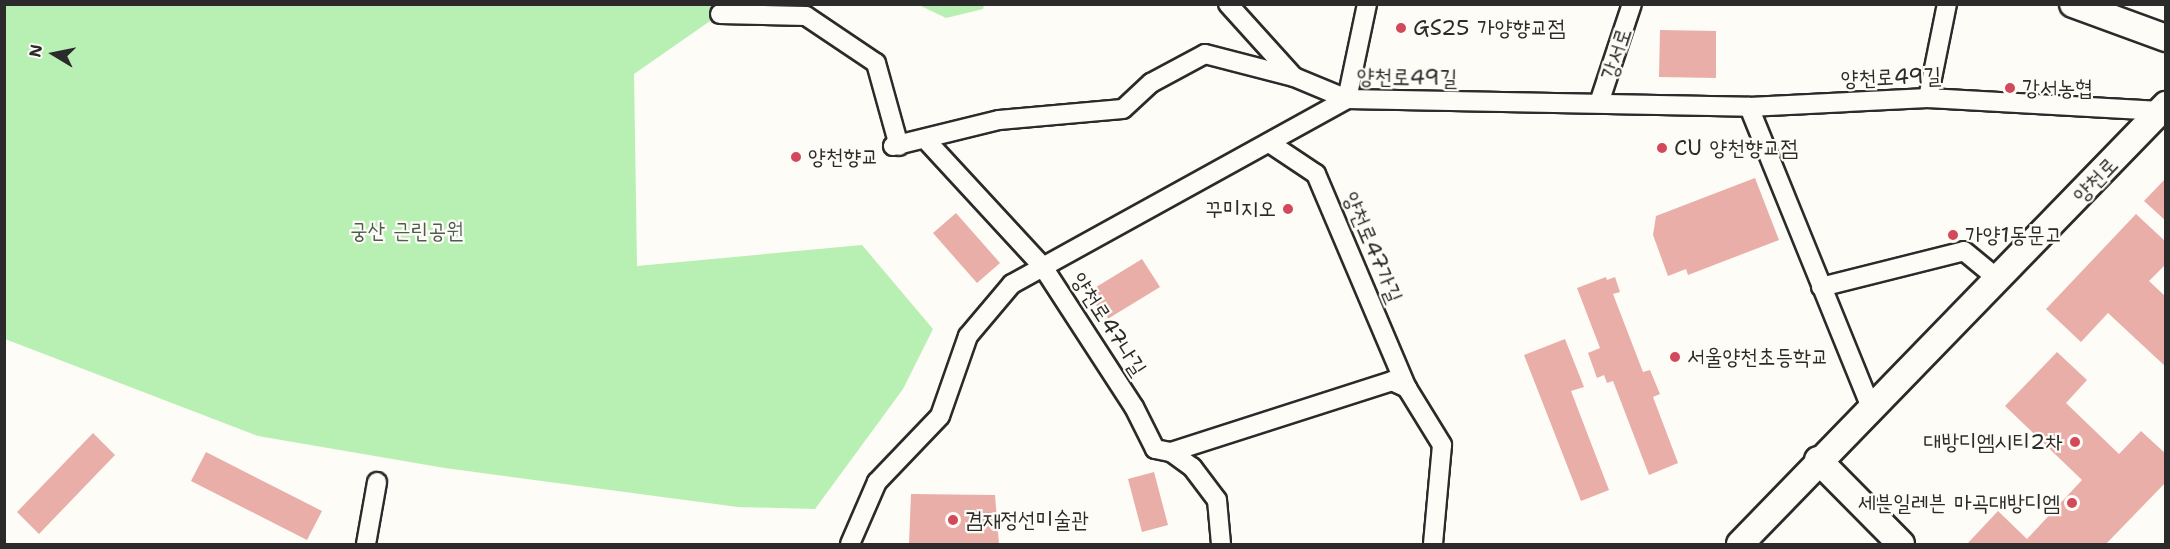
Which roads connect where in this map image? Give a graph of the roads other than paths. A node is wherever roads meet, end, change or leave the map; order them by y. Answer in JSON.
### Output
{"nodes":[{"id":1,"x":1228,"y":4,"type":"edge"},
{"id":2,"x":1367,"y":4,"type":"edge"},
{"id":3,"x":1632,"y":4,"type":"edge"},
{"id":4,"x":1947,"y":4,"type":"edge"},
{"id":5,"x":2073,"y":4,"type":"edge"},
{"id":6,"x":720,"y":14,"type":"dead end"},
{"id":7,"x":2166,"y":38,"type":"edge"},
{"id":8,"x":1294,"y":77,"type":"junction"},
{"id":9,"x":1928,"y":98,"type":"junction"},
{"id":10,"x":1347,"y":99,"type":"junction"},
{"id":11,"x":1599,"y":103,"type":"junction"},
{"id":12,"x":1749,"y":107,"type":"junction"},
{"id":13,"x":2163,"y":108,"type":"edge"},
{"id":14,"x":925,"y":139,"type":"junction"},
{"id":15,"x":1271,"y":144,"type":"junction"},
{"id":16,"x":1043,"y":267,"type":"junction"},
{"id":17,"x":1998,"y":279,"type":"junction"},
{"id":18,"x":1821,"y":287,"type":"junction"},
{"id":19,"x":1407,"y":388,"type":"junction"},
{"id":20,"x":1871,"y":407,"type":"junction"},
{"id":21,"x":1171,"y":452,"type":"junction"},
{"id":22,"x":1818,"y":460,"type":"junction"},
{"id":23,"x":377,"y":482,"type":"dead end"},
{"id":24,"x":366,"y":544,"type":"edge"},
{"id":25,"x":850,"y":544,"type":"edge"},
{"id":26,"x":1221,"y":544,"type":"edge"},
{"id":27,"x":1433,"y":544,"type":"edge"},
{"id":28,"x":1740,"y":544,"type":"edge"},
{"id":29,"x":1901,"y":544,"type":"edge"}],
"edges":[{"from":1,"to":8,"type":"street"},
{"from":2,"to":10,"type":"street"},
{"from":3,"to":11,"type":"street","name":"강서로"},
{"from":4,"to":9,"type":"street"},
{"from":5,"to":7,"type":"main road"},
{"from":6,"to":14,"type":"street"},
{"from":8,"to":10,"type":"street"},
{"from":8,"to":14,"type":"street"},
{"from":9,"to":12,"type":"street","name":"양천로49길"},
{"from":9,"to":13,"type":"street","name":"양천로49길"},
{"from":10,"to":11,"type":"street","name":"양천로49길"},
{"from":10,"to":15,"type":"street","name":"양천로49길"},
{"from":11,"to":12,"type":"street","name":"양천로49길"},
{"from":12,"to":18,"type":"street"},
{"from":13,"to":17,"type":"main road","name":"양천로"},
{"from":14,"to":16,"type":"street","name":"양천로47나길"},
{"from":15,"to":16,"type":"street","name":"양천로49길"},
{"from":15,"to":19,"type":"street","name":"양천로47가길"},
{"from":16,"to":21,"type":"street","name":"양천로47나길"},
{"from":16,"to":25,"type":"street","name":"양천로49길"},
{"from":17,"to":18,"type":"street"},
{"from":17,"to":20,"type":"main road","name":"양천로"},
{"from":18,"to":20,"type":"street"},
{"from":19,"to":21,"type":"street"},
{"from":19,"to":27,"type":"street","name":"양천로47가길"},
{"from":20,"to":22,"type":"main road","name":"양천로"},
{"from":21,"to":26,"type":"street","name":"양천로47나길"},
{"from":22,"to":28,"type":"main road","name":"양천로"},
{"from":22,"to":29,"type":"main road"},
{"from":23,"to":24,"type":"street"}]}
